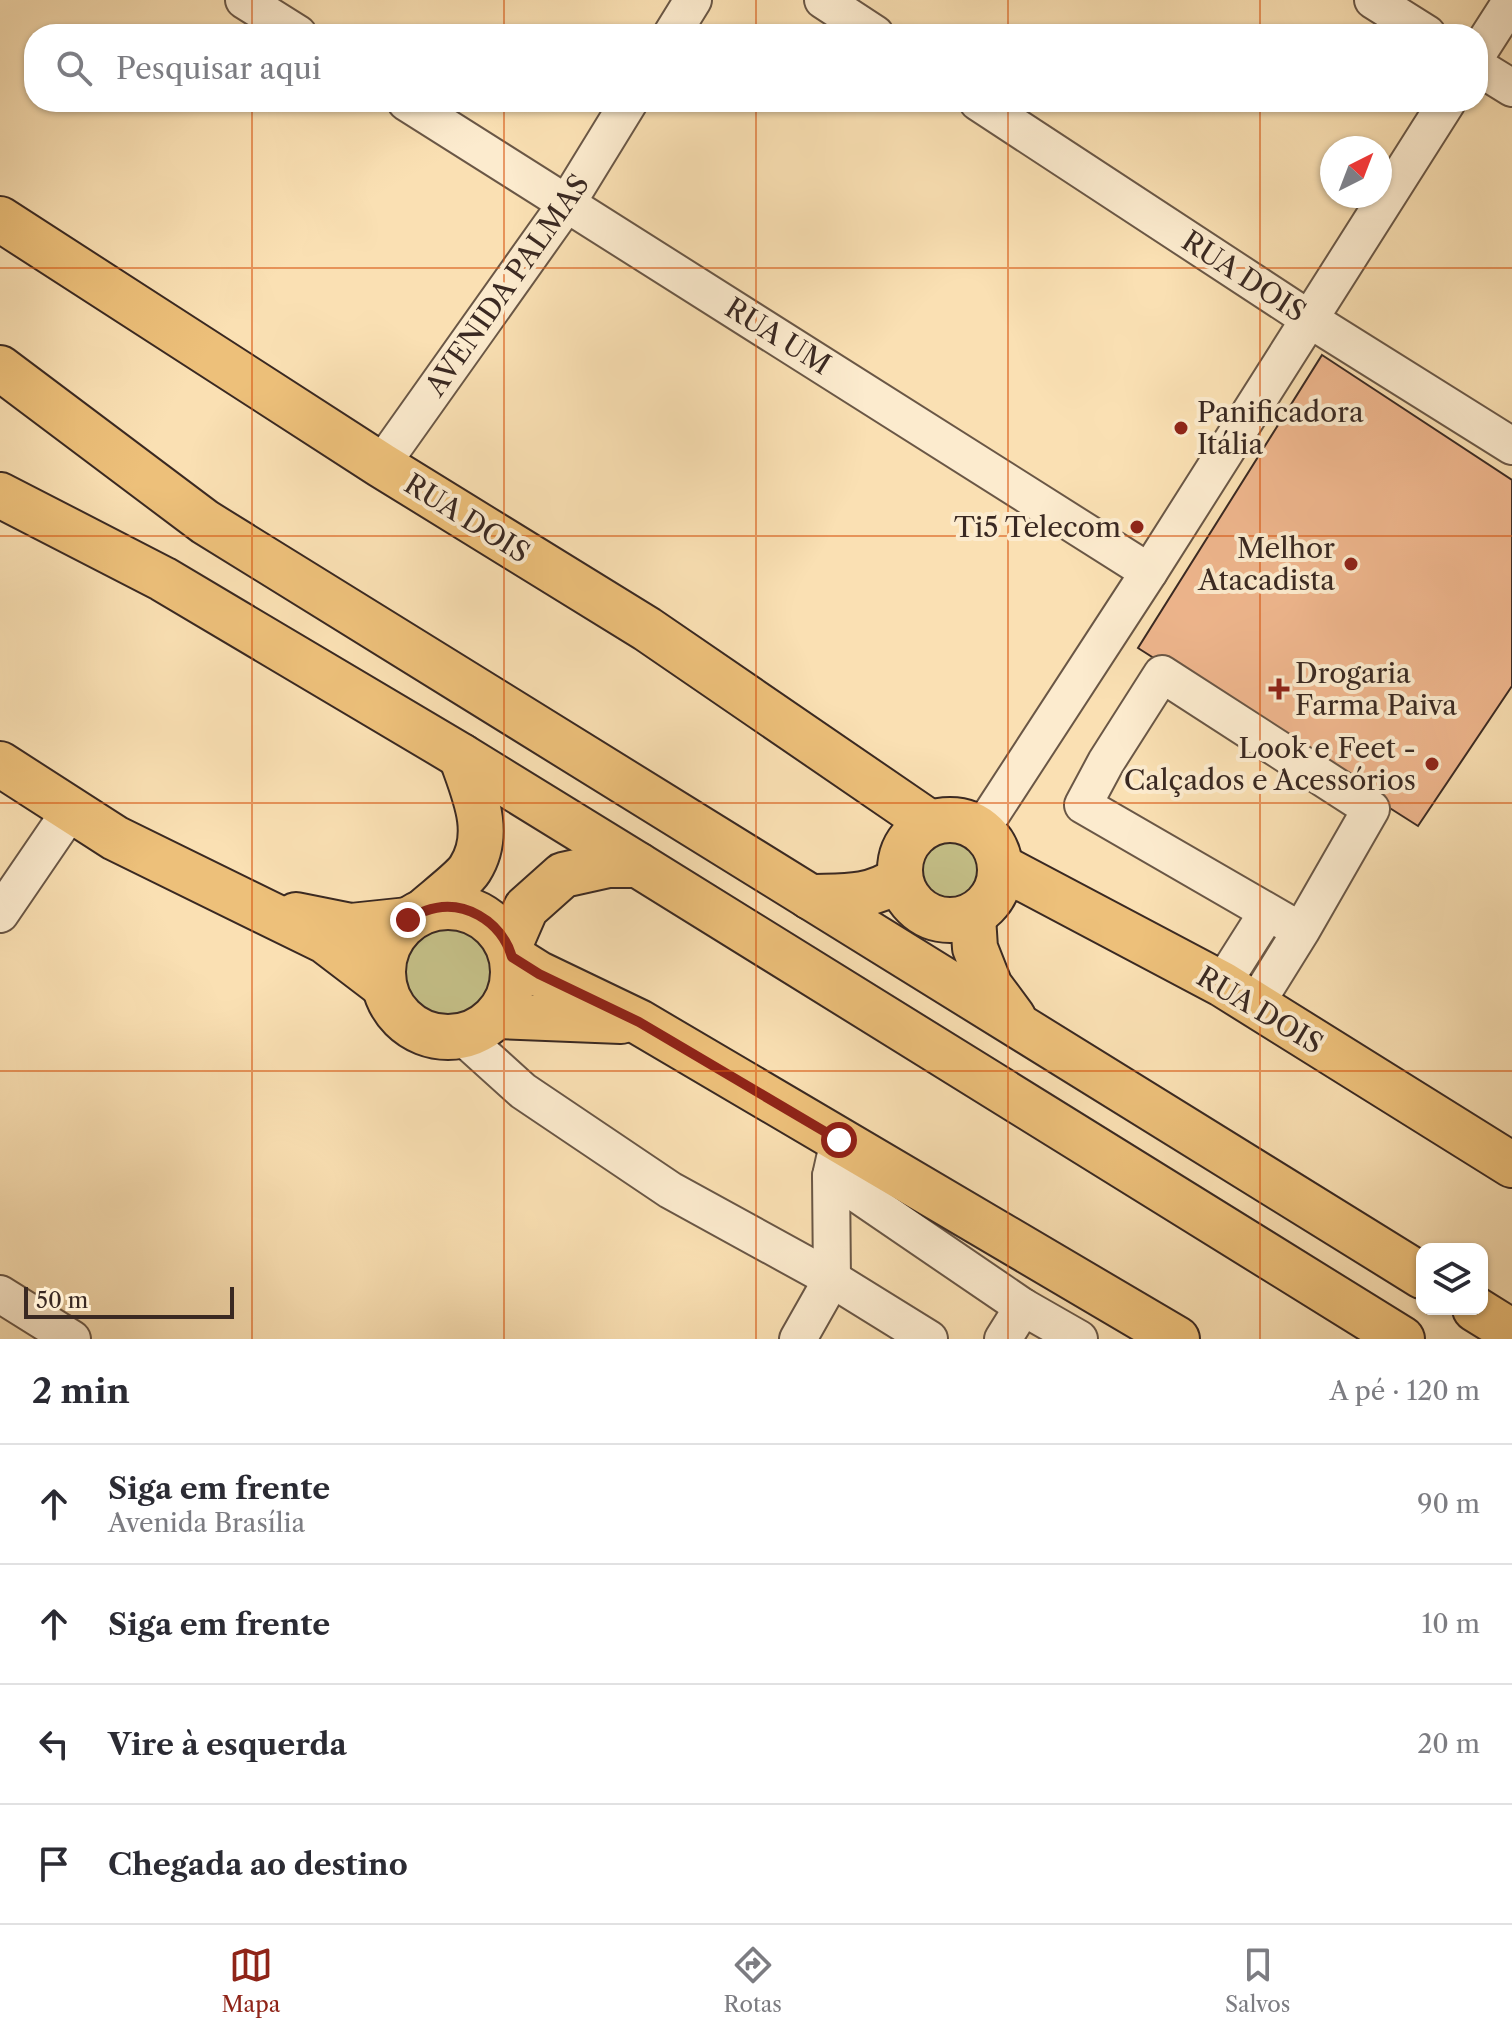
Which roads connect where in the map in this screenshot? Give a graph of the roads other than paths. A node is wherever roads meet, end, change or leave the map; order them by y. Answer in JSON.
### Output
{"nodes":[{"id":1,"x":244,"y":0,"type":"edge"},
{"id":2,"x":693,"y":0,"type":"edge"},
{"id":3,"x":823,"y":0,"type":"edge"},
{"id":4,"x":1373,"y":0,"type":"edge"},
{"id":5,"x":1512,"y":0,"type":"edge"},
{"id":6,"x":282,"y":24,"type":"edge"},
{"id":7,"x":678,"y":24,"type":"edge"},
{"id":8,"x":860,"y":24,"type":"edge"},
{"id":9,"x":1411,"y":24,"type":"edge"},
{"id":10,"x":1488,"y":37,"type":"edge"},
{"id":11,"x":1488,"y":73,"type":"edge"},
{"id":12,"x":1512,"y":88,"type":"edge"},
{"id":13,"x":422,"y":112,"type":"edge"},
{"id":14,"x":623,"y":112,"type":"edge"},
{"id":15,"x":993,"y":112,"type":"edge"},
{"id":16,"x":1441,"y":112,"type":"edge"},
{"id":17,"x":567,"y":203,"type":"junction"},
{"id":18,"x":0,"y":219,"type":"edge"},
{"id":19,"x":1309,"y":319,"type":"junction"},
{"id":20,"x":0,"y":368,"type":"edge"},
{"id":21,"x":1512,"y":446,"type":"edge"},
{"id":22,"x":381,"y":465,"type":"junction"},
{"id":23,"x":0,"y":495,"type":"edge"},
{"id":24,"x":1149,"y":572,"type":"junction"},
{"id":25,"x":461,"y":756,"type":"junction"},
{"id":26,"x":0,"y":764,"type":"edge"},
{"id":27,"x":71,"y":810,"type":"junction"},
{"id":28,"x":930,"y":823,"type":"junction"},
{"id":29,"x":991,"y":848,"type":"junction"},
{"id":30,"x":638,"y":865,"type":"junction"},
{"id":31,"x":899,"y":879,"type":"junction"},
{"id":32,"x":810,"y":897,"type":"junction"},
{"id":33,"x":261,"y":908,"type":"junction"},
{"id":34,"x":1267,"y":913,"type":"junction"},
{"id":35,"x":0,"y":914,"type":"edge"},
{"id":36,"x":416,"y":916,"type":"junction"},
{"id":37,"x":973,"y":917,"type":"junction"},
{"id":38,"x":1301,"y":931,"type":"junction"},
{"id":39,"x":510,"y":952,"type":"junction"},
{"id":40,"x":384,"y":986,"type":"junction"},
{"id":41,"x":1238,"y":995,"type":"junction"},
{"id":42,"x":639,"y":1022,"type":"junction"},
{"id":43,"x":480,"y":1026,"type":"junction"},
{"id":44,"x":1022,"y":1028,"type":"junction"},
{"id":45,"x":835,"y":1158,"type":"junction"},
{"id":46,"x":1512,"y":1165,"type":"edge"},
{"id":47,"x":1416,"y":1272,"type":"edge"},
{"id":48,"x":832,"y":1279,"type":"junction"},
{"id":49,"x":0,"y":1294,"type":"edge"},
{"id":50,"x":1023,"y":1307,"type":"junction"},
{"id":51,"x":1485,"y":1315,"type":"edge"},
{"id":52,"x":1512,"y":1332,"type":"edge"},
{"id":53,"x":72,"y":1339,"type":"edge"},
{"id":54,"x":798,"y":1339,"type":"edge"},
{"id":55,"x":929,"y":1339,"type":"edge"},
{"id":56,"x":1003,"y":1339,"type":"edge"},
{"id":57,"x":1079,"y":1339,"type":"edge"},
{"id":58,"x":1177,"y":1339,"type":"edge"},
{"id":59,"x":1402,"y":1339,"type":"edge"}],
"edges":[{"from":1,"to":6,"type":"street"},
{"from":2,"to":7,"type":"street"},
{"from":3,"to":8,"type":"street"},
{"from":4,"to":9,"type":"street"},
{"from":5,"to":10,"type":"street"},
{"from":11,"to":12,"type":"street"},
{"from":13,"to":17,"type":"street","name":"RUA UM"},
{"from":14,"to":17,"type":"street","name":"AVENIDA PALMAS"},
{"from":15,"to":19,"type":"street","name":"RUA DOIS"},
{"from":16,"to":19,"type":"street"},
{"from":17,"to":22,"type":"street","name":"AVENIDA PALMAS"},
{"from":17,"to":24,"type":"street","name":"RUA UM"},
{"from":18,"to":22,"type":"main road","name":"RUA DOIS"},
{"from":19,"to":21,"type":"street","name":"RUA DOIS"},
{"from":19,"to":24,"type":"street"},
{"from":20,"to":32,"type":"main road"},
{"from":22,"to":28,"type":"main road","name":"RUA DOIS"},
{"from":23,"to":25,"type":"main road"},
{"from":24,"to":29,"type":"street"},
{"from":25,"to":30,"type":"main road"},
{"from":25,"to":36,"type":"main road"},
{"from":26,"to":27,"type":"main road"},
{"from":27,"to":33,"type":"main road"},
{"from":27,"to":35,"type":"street"},
{"from":28,"to":29,"type":"main road"},
{"from":28,"to":31,"type":"main road"},
{"from":29,"to":37,"type":"main road"},
{"from":29,"to":41,"type":"main road","name":"RUA DOIS"},
{"from":30,"to":39,"type":"main road"},
{"from":30,"to":59,"type":"main road"},
{"from":31,"to":32,"type":"main road"},
{"from":31,"to":37,"type":"main road"},
{"from":32,"to":44,"type":"main road"},
{"from":33,"to":36,"type":"main road"},
{"from":33,"to":40,"type":"main road"},
{"from":34,"to":38,"type":"street"},
{"from":34,"to":38,"type":"street"},
{"from":34,"to":41,"type":"street"},
{"from":36,"to":39,"type":"main road"},
{"from":36,"to":40,"type":"main road"},
{"from":37,"to":44,"type":"main road"},
{"from":38,"to":41,"type":"street"},
{"from":39,"to":42,"type":"main road"},
{"from":39,"to":43,"type":"main road"},
{"from":40,"to":43,"type":"main road"},
{"from":41,"to":46,"type":"main road","name":"RUA DOIS"},
{"from":42,"to":43,"type":"main road"},
{"from":42,"to":45,"type":"main road"},
{"from":43,"to":48,"type":"street"},
{"from":44,"to":47,"type":"main road"},
{"from":45,"to":48,"type":"street"},
{"from":45,"to":50,"type":"street"},
{"from":45,"to":58,"type":"main road"},
{"from":48,"to":54,"type":"street"},
{"from":48,"to":55,"type":"street"},
{"from":49,"to":53,"type":"street"},
{"from":50,"to":56,"type":"street"},
{"from":50,"to":57,"type":"street"},
{"from":51,"to":52,"type":"main road"}]}
